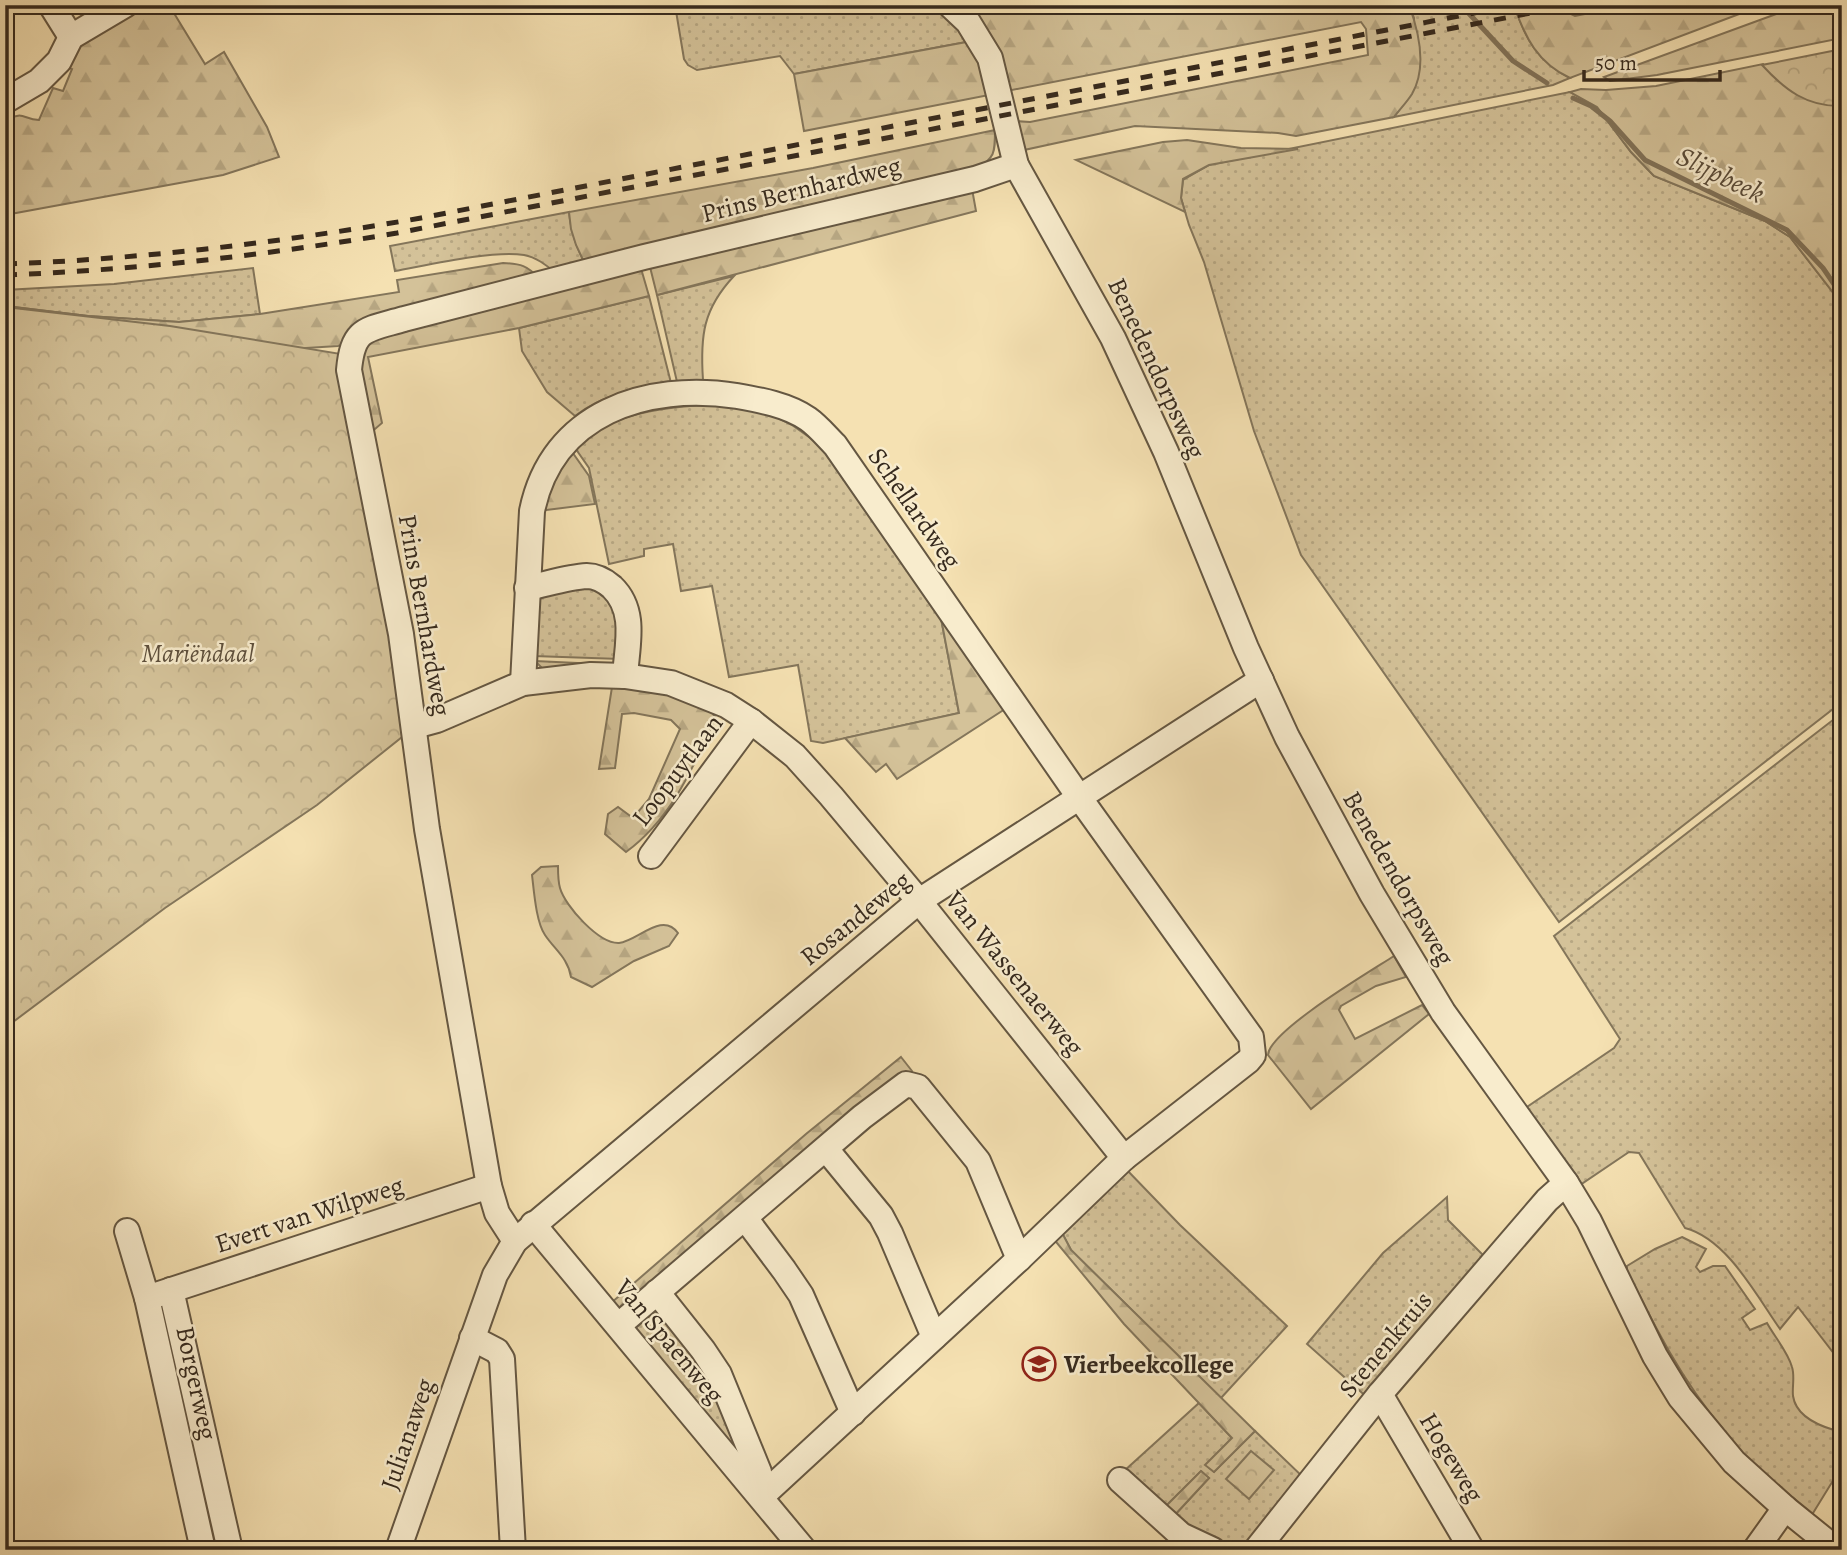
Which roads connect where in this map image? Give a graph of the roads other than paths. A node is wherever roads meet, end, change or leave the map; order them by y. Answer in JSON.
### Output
{"nodes":[{"id":1,"x":51,"y":5,"type":"edge"},
{"id":2,"x":125,"y":5,"type":"edge"},
{"id":3,"x":950,"y":5,"type":"edge"},
{"id":4,"x":71,"y":37,"type":"junction"},
{"id":5,"x":5,"y":101,"type":"edge"},
{"id":6,"x":1016,"y":165,"type":"junction"},
{"id":7,"x":527,"y":588,"type":"junction"},
{"id":8,"x":625,"y":676,"type":"junction"},
{"id":9,"x":1261,"y":680,"type":"junction"},
{"id":10,"x":523,"y":683,"type":"junction"},
{"id":11,"x":751,"y":721,"type":"junction"},
{"id":12,"x":415,"y":726,"type":"junction"},
{"id":13,"x":1079,"y":797,"type":"junction"},
{"id":14,"x":651,"y":856,"type":"dead end"},
{"id":15,"x":919,"y":901,"type":"junction"},
{"id":16,"x":826,"y":1149,"type":"junction"},
{"id":17,"x":1124,"y":1158,"type":"junction"},
{"id":18,"x":1566,"y":1183,"type":"junction"},
{"id":19,"x":489,"y":1186,"type":"junction"},
{"id":20,"x":744,"y":1218,"type":"junction"},
{"id":21,"x":533,"y":1224,"type":"junction"},
{"id":22,"x":127,"y":1231,"type":"dead end"},
{"id":23,"x":515,"y":1241,"type":"junction"},
{"id":24,"x":1019,"y":1259,"type":"junction"},
{"id":25,"x":171,"y":1290,"type":"junction"},
{"id":26,"x":657,"y":1292,"type":"junction"},
{"id":27,"x":147,"y":1298,"type":"junction"},
{"id":28,"x":619,"y":1325,"type":"junction"},
{"id":29,"x":934,"y":1337,"type":"junction"},
{"id":30,"x":472,"y":1338,"type":"junction"},
{"id":31,"x":1380,"y":1394,"type":"junction"},
{"id":32,"x":853,"y":1413,"type":"junction"},
{"id":33,"x":1120,"y":1480,"type":"dead end"},
{"id":34,"x":761,"y":1497,"type":"junction"},
{"id":35,"x":1785,"y":1508,"type":"junction"},
{"id":36,"x":203,"y":1550,"type":"edge"},
{"id":37,"x":230,"y":1550,"type":"edge"},
{"id":38,"x":398,"y":1550,"type":"edge"},
{"id":39,"x":513,"y":1550,"type":"edge"},
{"id":40,"x":804,"y":1550,"type":"edge"},
{"id":41,"x":1213,"y":1550,"type":"edge"},
{"id":42,"x":1256,"y":1550,"type":"edge"},
{"id":43,"x":1472,"y":1550,"type":"edge"},
{"id":44,"x":1755,"y":1550,"type":"edge"},
{"id":45,"x":1837,"y":1550,"type":"edge"}],
"edges":[{"from":1,"to":4,"type":"street"},
{"from":2,"to":4,"type":"street"},
{"from":3,"to":6,"type":"street","name":"Benedendorpsweg"},
{"from":4,"to":5,"type":"street"},
{"from":6,"to":9,"type":"street","name":"Benedendorpsweg"},
{"from":6,"to":12,"type":"street","name":"Prins Bernhardweg"},
{"from":7,"to":8,"type":"street"},
{"from":7,"to":10,"type":"street","name":"Schellardweg"},
{"from":7,"to":13,"type":"street","name":"Schellardweg"},
{"from":8,"to":10,"type":"street","name":"Van Wassenaerweg"},
{"from":8,"to":11,"type":"street","name":"Van Wassenaerweg"},
{"from":9,"to":13,"type":"street","name":"Rosandeweg"},
{"from":9,"to":18,"type":"street","name":"Benedendorpsweg"},
{"from":10,"to":12,"type":"street","name":"Van Wassenaerweg"},
{"from":11,"to":14,"type":"street","name":"Loopuytlaan"},
{"from":11,"to":15,"type":"street","name":"Van Wassenaerweg"},
{"from":12,"to":19,"type":"street","name":"Prins Bernhardweg"},
{"from":13,"to":15,"type":"street","name":"Rosandeweg"},
{"from":13,"to":17,"type":"street","name":"Schellardweg"},
{"from":15,"to":17,"type":"street","name":"Van Wassenaerweg"},
{"from":15,"to":21,"type":"street","name":"Rosandeweg"},
{"from":16,"to":20,"type":"street"},
{"from":16,"to":24,"type":"street"},
{"from":16,"to":29,"type":"street"},
{"from":17,"to":24,"type":"street"},
{"from":18,"to":31,"type":"street","name":"Stenenkruis"},
{"from":18,"to":35,"type":"street","name":"Benedendorpsweg"},
{"from":19,"to":23,"type":"street","name":"Prins Bernhardweg"},
{"from":19,"to":25,"type":"street","name":"Evert van Wilpweg"},
{"from":20,"to":26,"type":"street"},
{"from":20,"to":32,"type":"street"},
{"from":21,"to":23,"type":"street","name":"Rosandeweg"},
{"from":21,"to":28,"type":"street","name":"Van Spaenweg"},
{"from":22,"to":27,"type":"street","name":"Borgerweg"},
{"from":23,"to":30,"type":"street"},
{"from":24,"to":29,"type":"street"},
{"from":25,"to":27,"type":"street","name":"Evert van Wilpweg"},
{"from":25,"to":37,"type":"street","name":"Borgerweg"},
{"from":26,"to":28,"type":"street"},
{"from":26,"to":34,"type":"street","name":"Van Spaenweg"},
{"from":27,"to":36,"type":"street","name":"Borgerweg"},
{"from":28,"to":34,"type":"street","name":"Van Spaenweg"},
{"from":29,"to":32,"type":"street"},
{"from":30,"to":38,"type":"street","name":"Julianaweg"},
{"from":30,"to":39,"type":"street"},
{"from":31,"to":42,"type":"street","name":"Stenenkruis"},
{"from":31,"to":43,"type":"street","name":"Hogeweg"},
{"from":32,"to":34,"type":"street"},
{"from":33,"to":41,"type":"street"},
{"from":34,"to":40,"type":"street","name":"Van Spaenweg"},
{"from":35,"to":44,"type":"street"},
{"from":35,"to":45,"type":"street","name":"Benedendorpsweg"}]}
